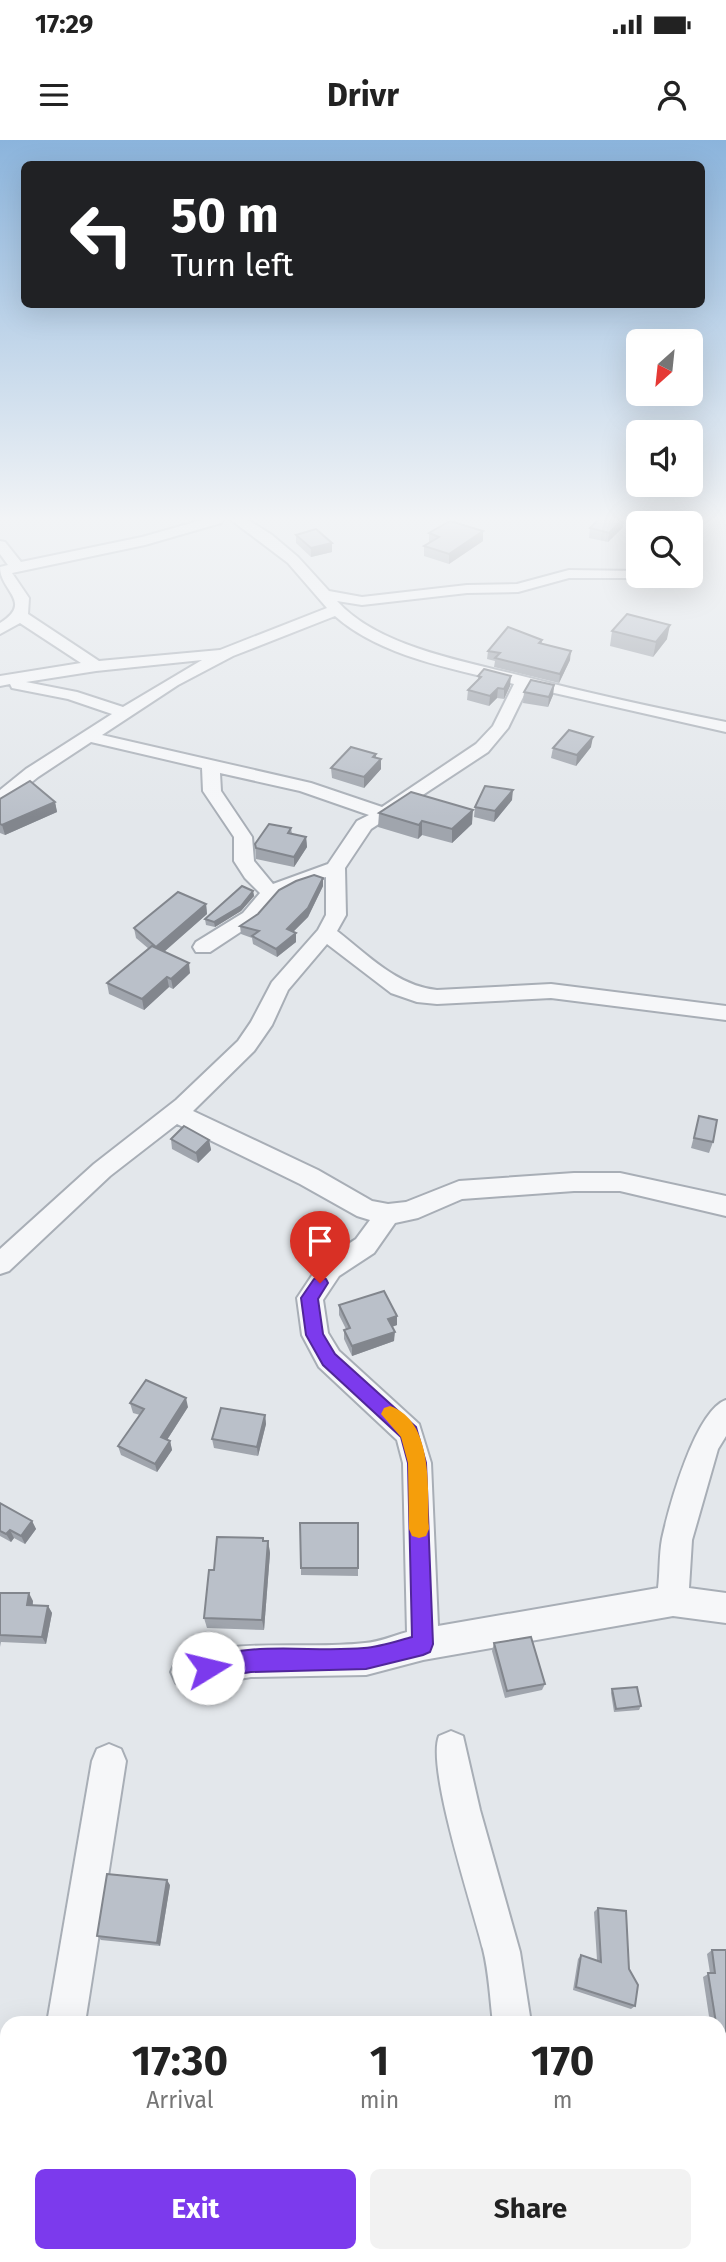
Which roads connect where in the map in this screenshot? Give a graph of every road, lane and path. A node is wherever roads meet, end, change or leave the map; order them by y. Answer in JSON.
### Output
{"nodes":[{"id":1,"x":15,"y":619,"type":"edge"},
{"id":2,"x":25,"y":619,"type":"edge"},
{"id":3,"x":313,"y":619,"type":"edge"},
{"id":4,"x":347,"y":619,"type":"edge"},
{"id":5,"x":0,"y":629,"type":"edge"},
{"id":6,"x":227,"y":653,"type":"junction"},
{"id":7,"x":96,"y":667,"type":"junction"},
{"id":8,"x":523,"y":682,"type":"junction"},
{"id":9,"x":0,"y":683,"type":"edge"},
{"id":10,"x":126,"y":713,"type":"junction"},
{"id":11,"x":726,"y":727,"type":"edge"},
{"id":12,"x":90,"y":737,"type":"junction"},
{"id":13,"x":211,"y":766,"type":"junction"},
{"id":14,"x":0,"y":799,"type":"edge"},
{"id":15,"x":382,"y":813,"type":"junction"},
{"id":16,"x":335,"y":867,"type":"junction"},
{"id":17,"x":271,"y":893,"type":"junction"},
{"id":18,"x":326,"y":933,"type":"junction"},
{"id":19,"x":203,"y":947,"type":"dead end"},
{"id":20,"x":726,"y":1013,"type":"edge"},
{"id":21,"x":175,"y":1113,"type":"junction"},
{"id":22,"x":726,"y":1206,"type":"edge"},
{"id":23,"x":388,"y":1214,"type":"junction"},
{"id":24,"x":0,"y":1264,"type":"edge"},
{"id":25,"x":726,"y":1412,"type":"edge"},
{"id":26,"x":673,"y":1601,"type":"junction"},
{"id":27,"x":726,"y":1608,"type":"edge"},
{"id":28,"x":423,"y":1644,"type":"junction"},
{"id":29,"x":187,"y":1672,"type":"dead end"},
{"id":30,"x":451,"y":1748,"type":"dead end"},
{"id":31,"x":108,"y":1761,"type":"dead end"},
{"id":32,"x":67,"y":2016,"type":"edge"},
{"id":33,"x":511,"y":2016,"type":"edge"}],
"edges":[{"from":1,"to":5,"type":"street"},
{"from":2,"to":7,"type":"street"},
{"from":3,"to":6,"type":"street"},
{"from":4,"to":8,"type":"street"},
{"from":6,"to":7,"type":"street"},
{"from":6,"to":10,"type":"street"},
{"from":7,"to":9,"type":"street"},
{"from":8,"to":11,"type":"street"},
{"from":8,"to":15,"type":"street"},
{"from":9,"to":10,"type":"street"},
{"from":10,"to":12,"type":"street"},
{"from":12,"to":13,"type":"street"},
{"from":12,"to":14,"type":"street"},
{"from":13,"to":15,"type":"street"},
{"from":13,"to":17,"type":"street"},
{"from":15,"to":16,"type":"street"},
{"from":16,"to":17,"type":"street"},
{"from":16,"to":18,"type":"street"},
{"from":17,"to":19,"type":"street"},
{"from":18,"to":20,"type":"street"},
{"from":18,"to":21,"type":"street"},
{"from":21,"to":23,"type":"street"},
{"from":21,"to":24,"type":"street"},
{"from":22,"to":23,"type":"street"},
{"from":23,"to":28,"type":"street"},
{"from":25,"to":26,"type":"street"},
{"from":26,"to":27,"type":"street"},
{"from":26,"to":28,"type":"street"},
{"from":28,"to":29,"type":"street"},
{"from":30,"to":33,"type":"street"},
{"from":31,"to":32,"type":"street"}]}
